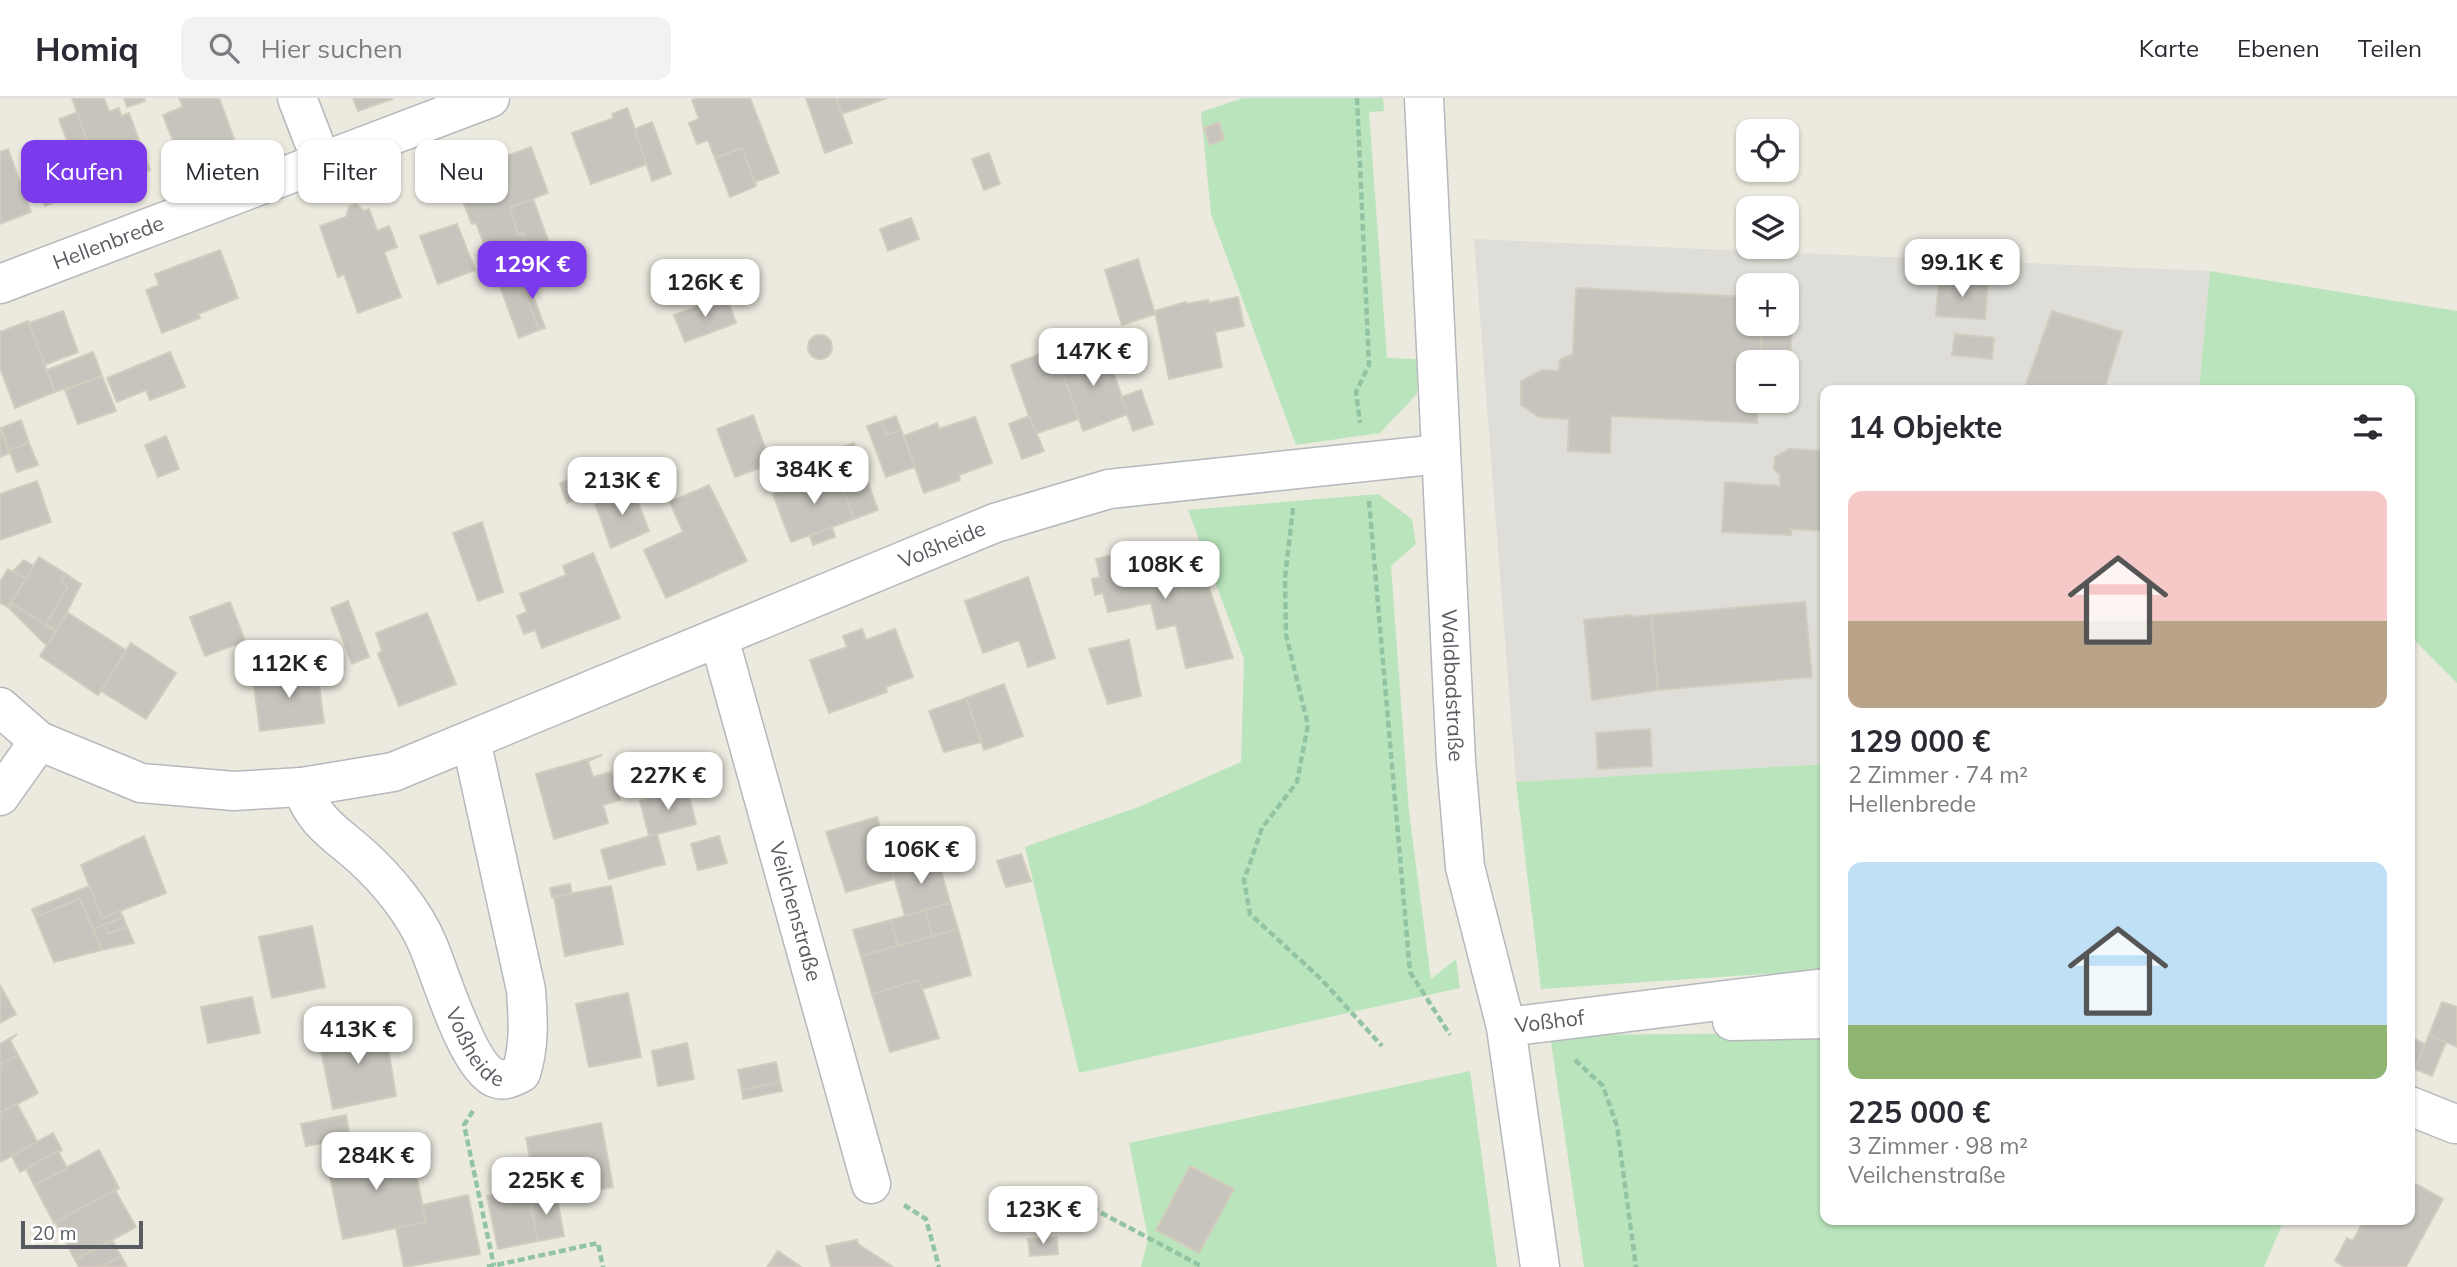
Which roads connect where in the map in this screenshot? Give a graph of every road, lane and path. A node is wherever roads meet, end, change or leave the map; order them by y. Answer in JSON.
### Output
{"nodes":[{"id":1,"x":297,"y":98,"type":"edge"},
{"id":2,"x":490,"y":98,"type":"edge"},
{"id":3,"x":1357,"y":98,"type":"edge"},
{"id":4,"x":1424,"y":98,"type":"edge"},
{"id":5,"x":313,"y":140,"type":"edge"},
{"id":6,"x":376,"y":140,"type":"edge"},
{"id":7,"x":298,"y":169,"type":"edge"},
{"id":8,"x":0,"y":284,"type":"edge"},
{"id":9,"x":1440,"y":454,"type":"junction"},
{"id":10,"x":1366,"y":462,"type":"junction"},
{"id":11,"x":1297,"y":470,"type":"junction"},
{"id":12,"x":719,"y":638,"type":"junction"},
{"id":13,"x":0,"y":708,"type":"edge"},
{"id":14,"x":471,"y":740,"type":"junction"},
{"id":15,"x":39,"y":741,"type":"junction"},
{"id":16,"x":302,"y":787,"type":"junction"},
{"id":17,"x":0,"y":796,"type":"edge"},
{"id":18,"x":1820,"y":989,"type":"edge"},
{"id":19,"x":1820,"y":1019,"type":"edge"},
{"id":20,"x":1506,"y":1027,"type":"junction"},
{"id":21,"x":1450,"y":1035,"type":"dead end"},
{"id":22,"x":1382,"y":1046,"type":"dead end"},
{"id":23,"x":1565,"y":1051,"type":"dead end"},
{"id":24,"x":495,"y":1078,"type":"junction"},
{"id":25,"x":2415,"y":1108,"type":"edge"},
{"id":26,"x":2455,"y":1124,"type":"dead end"},
{"id":27,"x":871,"y":1184,"type":"joint"},
{"id":28,"x":1064,"y":1193,"type":"dead end"},
{"id":29,"x":494,"y":1266,"type":"edge"},
{"id":30,"x":487,"y":1267,"type":"edge"},
{"id":31,"x":603,"y":1267,"type":"edge"},
{"id":32,"x":939,"y":1267,"type":"edge"},
{"id":33,"x":1203,"y":1267,"type":"edge"},
{"id":34,"x":1540,"y":1267,"type":"edge"},
{"id":35,"x":1636,"y":1267,"type":"edge"}],
"edges":[{"from":1,"to":5,"type":"street"},
{"from":2,"to":6,"type":"street","name":"Hellenbrede"},
{"from":3,"to":10,"type":"path"},
{"from":4,"to":9,"type":"street","name":"Waldbadstraße"},
{"from":7,"to":8,"type":"street","name":"Hellenbrede"},
{"from":9,"to":10,"type":"street","name":"Voßheide"},
{"from":9,"to":20,"type":"street","name":"Waldbadstraße"},
{"from":10,"to":11,"type":"street","name":"Voßheide"},
{"from":10,"to":21,"type":"path"},
{"from":11,"to":12,"type":"street","name":"Voßheide"},
{"from":11,"to":22,"type":"path"},
{"from":12,"to":14,"type":"street","name":"Voßheide"},
{"from":12,"to":27,"type":"street","name":"Veilchenstraße"},
{"from":13,"to":15,"type":"street","name":"Voßheide"},
{"from":14,"to":16,"type":"street","name":"Voßheide"},
{"from":14,"to":24,"type":"street","name":"Voßheide"},
{"from":15,"to":16,"type":"street","name":"Voßheide"},
{"from":15,"to":17,"type":"street"},
{"from":16,"to":24,"type":"street","name":"Voßheide"},
{"from":18,"to":20,"type":"street","name":"Voßhof"},
{"from":19,"to":20,"type":"street","name":"Voßhof"},
{"from":20,"to":34,"type":"street","name":"Waldbadstraße"},
{"from":23,"to":35,"type":"path"},
{"from":24,"to":29,"type":"path"},
{"from":25,"to":26,"type":"street"},
{"from":27,"to":32,"type":"path"},
{"from":28,"to":33,"type":"path"},
{"from":29,"to":30,"type":"path"},
{"from":29,"to":31,"type":"path"}]}
